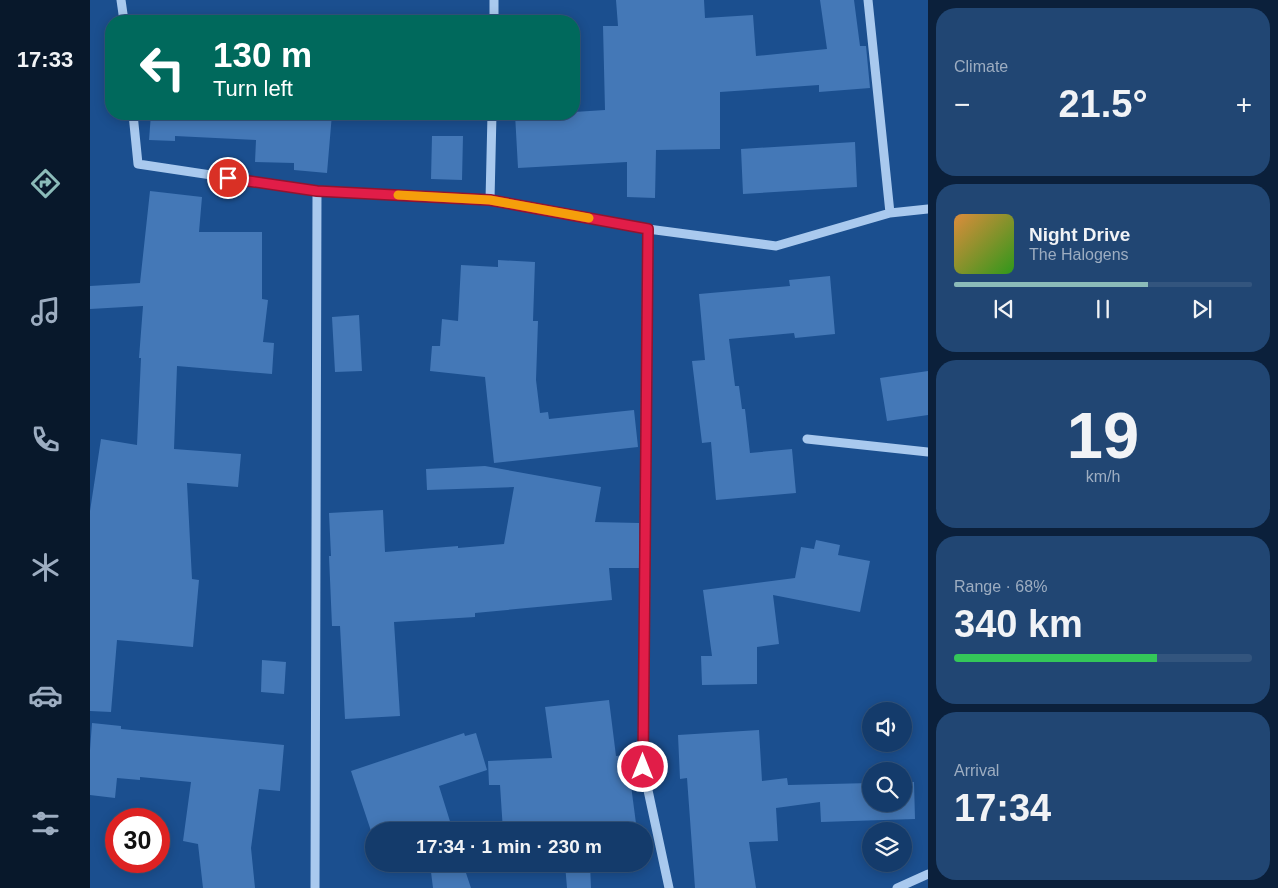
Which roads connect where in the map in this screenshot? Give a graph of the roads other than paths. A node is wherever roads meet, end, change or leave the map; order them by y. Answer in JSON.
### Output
{"nodes":[{"id":1,"x":122,"y":0,"type":"edge"},
{"id":2,"x":494,"y":0,"type":"edge"},
{"id":3,"x":868,"y":0,"type":"edge"},
{"id":4,"x":123,"y":15,"type":"edge"},
{"id":5,"x":494,"y":15,"type":"edge"},
{"id":6,"x":134,"y":120,"type":"edge"},
{"id":7,"x":492,"y":120,"type":"edge"},
{"id":8,"x":317,"y":191,"type":"junction"},
{"id":9,"x":490,"y":200,"type":"junction"},
{"id":10,"x":928,"y":208,"type":"edge"},
{"id":11,"x":890,"y":213,"type":"junction"},
{"id":12,"x":648,"y":229,"type":"junction"},
{"id":13,"x":807,"y":439,"type":"dead end"},
{"id":14,"x":928,"y":452,"type":"edge"},
{"id":15,"x":928,"y":874,"type":"edge"},
{"id":16,"x":315,"y":888,"type":"edge"},
{"id":17,"x":669,"y":888,"type":"edge"},
{"id":18,"x":896,"y":888,"type":"edge"}],
"edges":[{"from":1,"to":4,"type":"street"},
{"from":2,"to":5,"type":"street"},
{"from":3,"to":11,"type":"street"},
{"from":6,"to":8,"type":"street"},
{"from":7,"to":9,"type":"street"},
{"from":8,"to":9,"type":"street"},
{"from":8,"to":16,"type":"street"},
{"from":9,"to":12,"type":"street"},
{"from":10,"to":11,"type":"street"},
{"from":11,"to":12,"type":"street"},
{"from":12,"to":17,"type":"street"},
{"from":13,"to":14,"type":"street"},
{"from":15,"to":18,"type":"street"}]}
